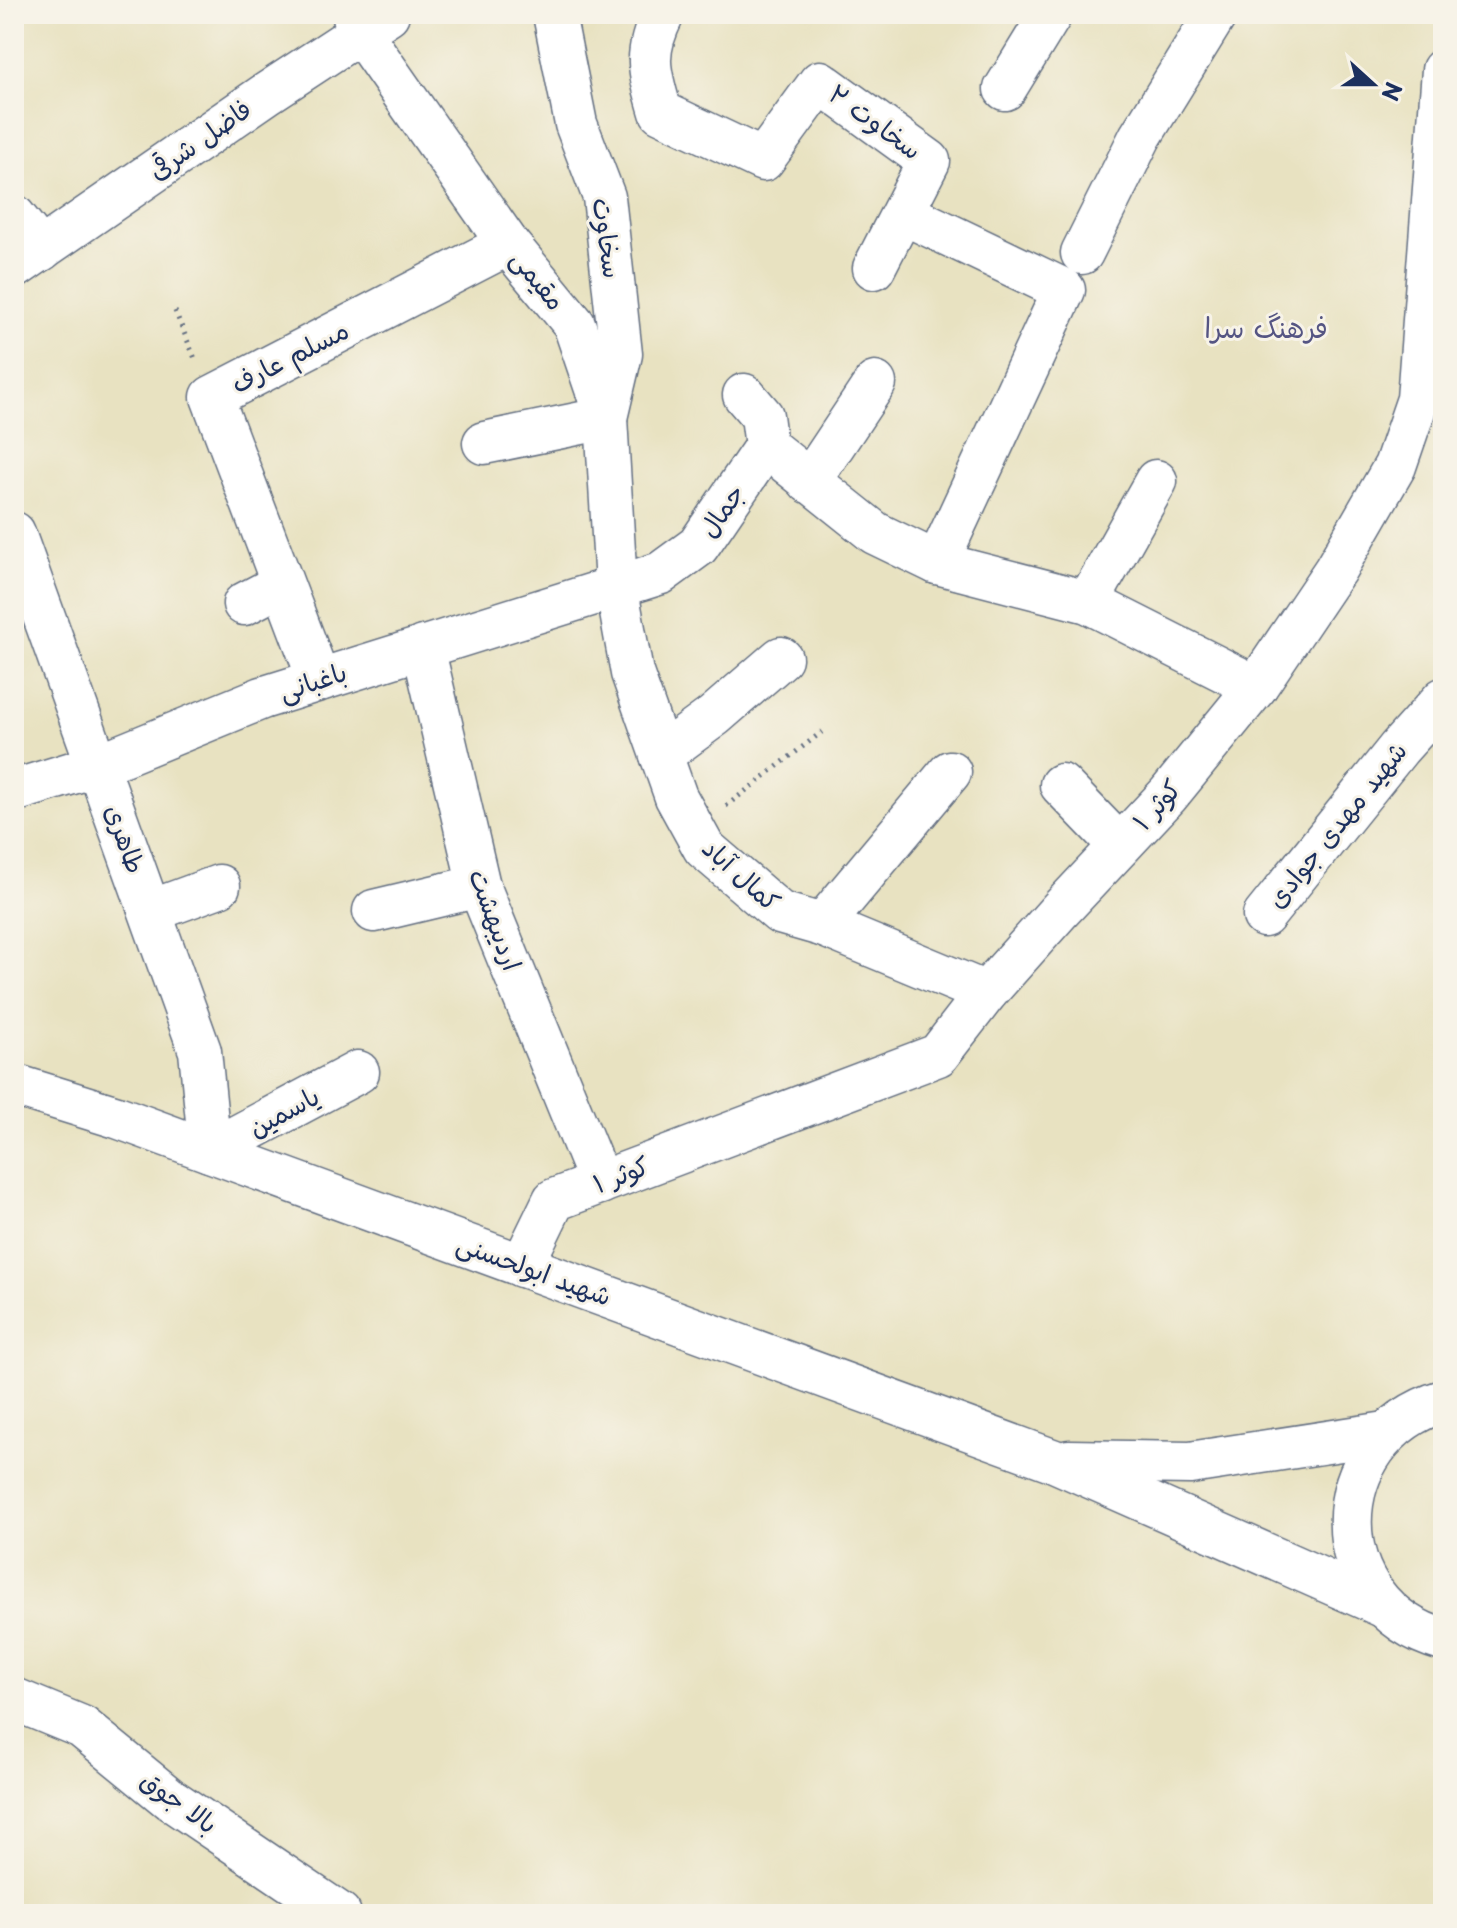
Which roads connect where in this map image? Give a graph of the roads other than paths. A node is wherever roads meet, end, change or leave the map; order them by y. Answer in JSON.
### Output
{"nodes":[{"id":1,"x":554,"y":14,"type":"edge"},
{"id":2,"x":663,"y":14,"type":"edge"},
{"id":3,"x":1216,"y":14,"type":"edge"},
{"id":4,"x":1036,"y":19,"type":"edge"},
{"id":5,"x":367,"y":20,"type":"edge"},
{"id":6,"x":1443,"y":70,"type":"edge"},
{"id":7,"x":1005,"y":89,"type":"dead end"},
{"id":8,"x":903,"y":213,"type":"junction"},
{"id":9,"x":14,"y":216,"type":"edge"},
{"id":10,"x":508,"y":244,"type":"junction"},
{"id":11,"x":1082,"y":253,"type":"dead end"},
{"id":12,"x":27,"y":259,"type":"edge"},
{"id":13,"x":874,"y":268,"type":"dead end"},
{"id":14,"x":875,"y":383,"type":"dead end"},
{"id":15,"x":744,"y":395,"type":"dead end"},
{"id":16,"x":606,"y":418,"type":"junction"},
{"id":17,"x":484,"y":443,"type":"dead end"},
{"id":18,"x":766,"y":446,"type":"junction"},
{"id":19,"x":1156,"y":481,"type":"dead end"},
{"id":20,"x":809,"y":482,"type":"junction"},
{"id":21,"x":14,"y":533,"type":"edge"},
{"id":22,"x":937,"y":563,"type":"junction"},
{"id":23,"x":282,"y":584,"type":"junction"},
{"id":24,"x":616,"y":585,"type":"junction"},
{"id":25,"x":1088,"y":602,"type":"junction"},
{"id":26,"x":244,"y":604,"type":"dead end"},
{"id":27,"x":423,"y":647,"type":"junction"},
{"id":28,"x":781,"y":658,"type":"dead end"},
{"id":29,"x":319,"y":680,"type":"junction"},
{"id":30,"x":1256,"y":687,"type":"junction"},
{"id":31,"x":1443,"y":699,"type":"edge"},
{"id":32,"x":661,"y":755,"type":"junction"},
{"id":33,"x":98,"y":765,"type":"junction"},
{"id":34,"x":950,"y":772,"type":"dead end"},
{"id":35,"x":1061,"y":785,"type":"dead end"},
{"id":36,"x":14,"y":791,"type":"edge"},
{"id":37,"x":1120,"y":846,"type":"junction"},
{"id":38,"x":219,"y":886,"type":"dead end"},
{"id":39,"x":479,"y":886,"type":"junction"},
{"id":40,"x":151,"y":911,"type":"junction"},
{"id":41,"x":374,"y":911,"type":"dead end"},
{"id":42,"x":1264,"y":916,"type":"dead end"},
{"id":43,"x":822,"y":925,"type":"junction"},
{"id":44,"x":986,"y":993,"type":"junction"},
{"id":45,"x":358,"y":1072,"type":"dead end"},
{"id":46,"x":14,"y":1085,"type":"edge"},
{"id":47,"x":210,"y":1151,"type":"junction"},
{"id":48,"x":600,"y":1183,"type":"junction"},
{"id":49,"x":522,"y":1266,"type":"junction"},
{"id":50,"x":1442,"y":1400,"type":"edge"},
{"id":51,"x":1386,"y":1433,"type":"junction"},
{"id":52,"x":1052,"y":1460,"type":"junction"},
{"id":53,"x":1385,"y":1607,"type":"junction"},
{"id":54,"x":1443,"y":1640,"type":"edge"},
{"id":55,"x":14,"y":1699,"type":"edge"},
{"id":56,"x":340,"y":1914,"type":"edge"}],
"edges":[{"from":1,"to":16,"type":"street","name":"سخاوت"},
{"from":2,"to":8,"type":"street","name":"سخاوت ۲"},
{"from":3,"to":11,"type":"street"},
{"from":4,"to":7,"type":"street"},
{"from":5,"to":10,"type":"street","name":"مقیمی"},
{"from":5,"to":12,"type":"street","name":"فاضل شرقی"},
{"from":6,"to":30,"type":"street","name":"کوثر ۱"},
{"from":8,"to":13,"type":"street","name":"سخاوت ۲"},
{"from":8,"to":22,"type":"street"},
{"from":9,"to":12,"type":"street"},
{"from":10,"to":16,"type":"street","name":"مقیمی"},
{"from":10,"to":23,"type":"street","name":"مسلم عارف"},
{"from":14,"to":20,"type":"street"},
{"from":15,"to":18,"type":"street"},
{"from":16,"to":17,"type":"street"},
{"from":16,"to":24,"type":"street","name":"مقیمی"},
{"from":18,"to":20,"type":"street"},
{"from":18,"to":24,"type":"street","name":"جمال"},
{"from":19,"to":25,"type":"street"},
{"from":20,"to":22,"type":"street"},
{"from":21,"to":33,"type":"street","name":"طاهری"},
{"from":22,"to":25,"type":"street"},
{"from":23,"to":26,"type":"street"},
{"from":23,"to":29,"type":"street","name":"مسلم عارف"},
{"from":24,"to":27,"type":"street","name":"باغبانی"},
{"from":24,"to":32,"type":"street","name":"کمال آباد"},
{"from":25,"to":30,"type":"street"},
{"from":27,"to":29,"type":"street","name":"باغبانی"},
{"from":27,"to":39,"type":"street","name":"اردیبهشت"},
{"from":28,"to":32,"type":"street"},
{"from":29,"to":33,"type":"street","name":"باغبانی"},
{"from":30,"to":37,"type":"street","name":"کوثر ۱"},
{"from":31,"to":42,"type":"street","name":"شهید مهدی جوادی"},
{"from":32,"to":43,"type":"street","name":"کمال آباد"},
{"from":33,"to":36,"type":"street","name":"باغبانی"},
{"from":33,"to":40,"type":"street","name":"طاهری"},
{"from":34,"to":43,"type":"street"},
{"from":35,"to":37,"type":"street"},
{"from":37,"to":44,"type":"street","name":"کوثر ۱"},
{"from":38,"to":40,"type":"street"},
{"from":39,"to":41,"type":"street"},
{"from":39,"to":48,"type":"street","name":"اردیبهشت"},
{"from":40,"to":47,"type":"street","name":"طاهری"},
{"from":43,"to":44,"type":"street","name":"کمال آباد"},
{"from":44,"to":48,"type":"street","name":"کوثر ۱"},
{"from":45,"to":47,"type":"street","name":"یاسمین"},
{"from":46,"to":47,"type":"street","name":"شهید ابولحسنی"},
{"from":47,"to":49,"type":"street","name":"شهید ابولحسنی"},
{"from":48,"to":49,"type":"street","name":"کوثر ۱"},
{"from":49,"to":52,"type":"street","name":"شهید ابولحسنی"},
{"from":50,"to":51,"type":"street"},
{"from":51,"to":52,"type":"street"},
{"from":51,"to":53,"type":"street"},
{"from":52,"to":53,"type":"street","name":"شهید ابولحسنی"},
{"from":53,"to":54,"type":"street"},
{"from":55,"to":56,"type":"street","name":"بالا جوق"}]}
